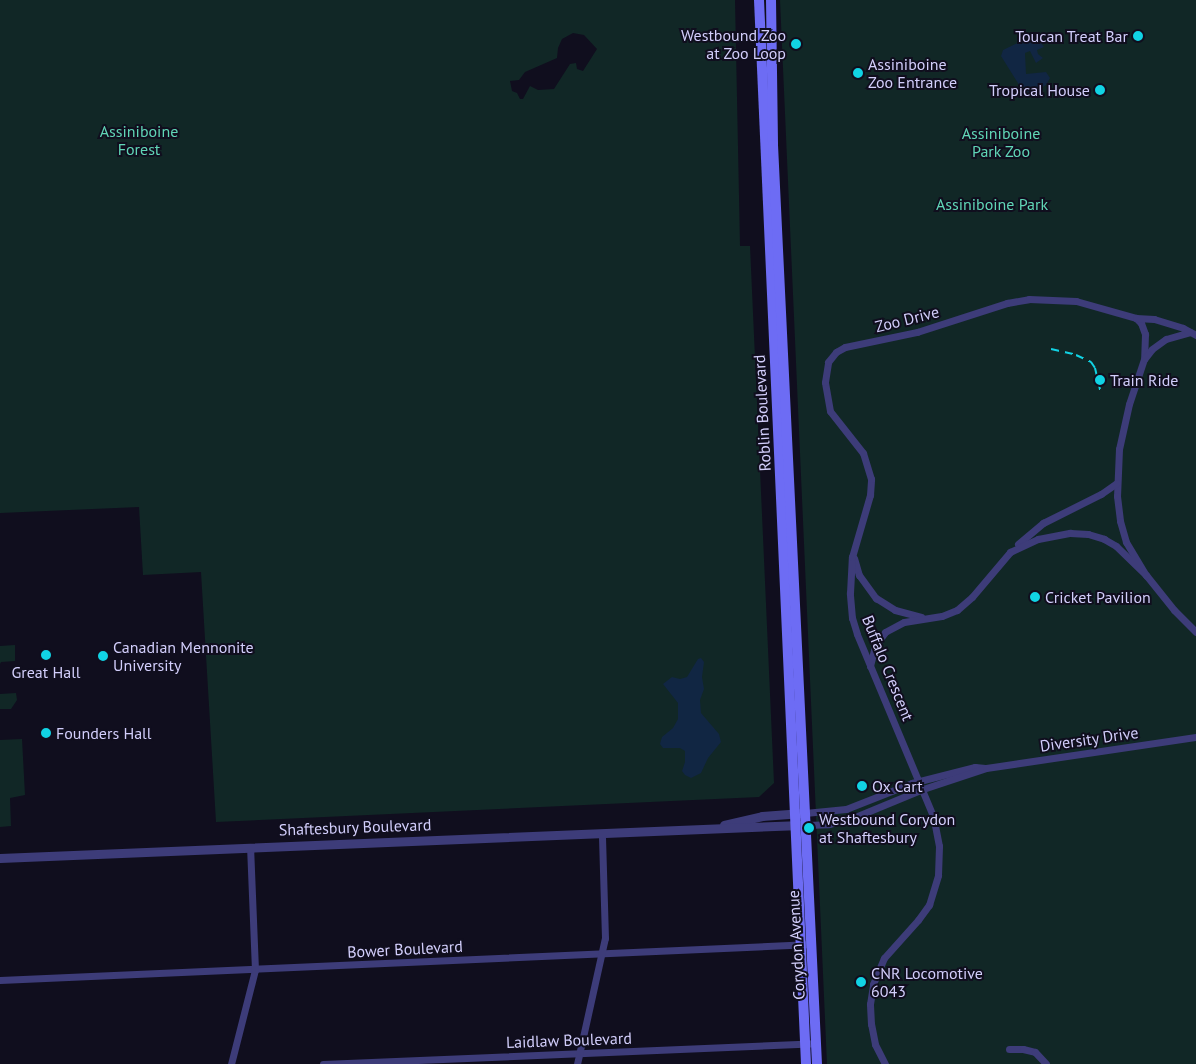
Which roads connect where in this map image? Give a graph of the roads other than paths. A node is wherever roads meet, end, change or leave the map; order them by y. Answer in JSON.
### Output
{"nodes":[{"id":1,"x":759,"y":0,"type":"edge"},
{"id":2,"x":771,"y":0,"type":"edge"},
{"id":3,"x":1136,"y":318,"type":"junction"},
{"id":4,"x":1193,"y":334,"type":"edge"},
{"id":5,"x":1144,"y":359,"type":"junction"},
{"id":6,"x":1117,"y":483,"type":"junction"},
{"id":7,"x":853,"y":552,"type":"junction"},
{"id":8,"x":1010,"y":552,"type":"junction"},
{"id":9,"x":1146,"y":575,"type":"junction"},
{"id":10,"x":925,"y":619,"type":"junction"},
{"id":11,"x":1196,"y":632,"type":"edge"},
{"id":12,"x":870,"y":666,"type":"junction"},
{"id":13,"x":1196,"y":737,"type":"edge"},
{"id":14,"x":986,"y":768,"type":"junction"},
{"id":15,"x":919,"y":781,"type":"junction"},
{"id":16,"x":923,"y":789,"type":"junction"},
{"id":17,"x":800,"y":813,"type":"junction"},
{"id":18,"x":800,"y":825,"type":"junction"},
{"id":19,"x":711,"y":828,"type":"junction"},
{"id":20,"x":602,"y":834,"type":"junction"},
{"id":21,"x":250,"y":847,"type":"junction"},
{"id":22,"x":0,"y":858,"type":"edge"},
{"id":23,"x":800,"y":944,"type":"junction"},
{"id":24,"x":811,"y":944,"type":"junction"},
{"id":25,"x":602,"y":953,"type":"junction"},
{"id":26,"x":254,"y":970,"type":"junction"},
{"id":27,"x":0,"y":980,"type":"edge"},
{"id":28,"x":805,"y":1044,"type":"junction"},
{"id":29,"x":816,"y":1044,"type":"junction"},
{"id":30,"x":1009,"y":1049,"type":"dead end"},
{"id":31,"x":579,"y":1054,"type":"junction"},
{"id":32,"x":231,"y":1064,"type":"edge"},
{"id":33,"x":323,"y":1064,"type":"edge"},
{"id":34,"x":577,"y":1064,"type":"edge"},
{"id":35,"x":806,"y":1064,"type":"edge"},
{"id":36,"x":817,"y":1064,"type":"edge"},
{"id":37,"x":884,"y":1064,"type":"edge"},
{"id":38,"x":1046,"y":1064,"type":"edge"}],
"edges":[{"from":1,"to":17,"type":"main road","name":"Roblin Boulevard"},
{"from":2,"to":17,"type":"main road","name":"Roblin Boulevard"},
{"from":3,"to":4,"type":"street","name":"Zoo Drive"},
{"from":3,"to":5,"type":"street"},
{"from":3,"to":7,"type":"street","name":"Zoo Drive"},
{"from":4,"to":5,"type":"street"},
{"from":5,"to":6,"type":"street"},
{"from":6,"to":8,"type":"street"},
{"from":6,"to":9,"type":"street"},
{"from":7,"to":10,"type":"street"},
{"from":7,"to":12,"type":"street","name":"Buffalo Crescent"},
{"from":8,"to":9,"type":"street"},
{"from":8,"to":10,"type":"street"},
{"from":9,"to":11,"type":"street"},
{"from":10,"to":12,"type":"street"},
{"from":12,"to":15,"type":"street","name":"Buffalo Crescent"},
{"from":13,"to":14,"type":"street","name":"Diversity Drive"},
{"from":14,"to":15,"type":"street","name":"Diversity Drive"},
{"from":14,"to":16,"type":"street","name":"Diversity Drive"},
{"from":15,"to":16,"type":"street","name":"Buffalo Crescent"},
{"from":15,"to":17,"type":"street","name":"Diversity Drive"},
{"from":16,"to":18,"type":"street","name":"Diversity Drive"},
{"from":16,"to":37,"type":"street","name":"Buffalo Crescent"},
{"from":17,"to":18,"type":"main road","name":"Roblin Boulevard"},
{"from":17,"to":19,"type":"street","name":"Shaftesbury Boulevard"},
{"from":18,"to":19,"type":"street","name":"Shaftesbury Boulevard"},
{"from":18,"to":23,"type":"main road","name":"Corydon Avenue"},
{"from":18,"to":24,"type":"main road","name":"Corydon Avenue"},
{"from":19,"to":20,"type":"street","name":"Shaftesbury Boulevard"},
{"from":20,"to":21,"type":"street","name":"Shaftesbury Boulevard"},
{"from":20,"to":25,"type":"street"},
{"from":21,"to":22,"type":"street","name":"Shaftesbury Boulevard"},
{"from":21,"to":26,"type":"street"},
{"from":23,"to":24,"type":"street","name":"Bower Boulevard"},
{"from":23,"to":25,"type":"street","name":"Bower Boulevard"},
{"from":23,"to":28,"type":"main road","name":"Corydon Avenue"},
{"from":24,"to":29,"type":"main road","name":"Corydon Avenue"},
{"from":25,"to":26,"type":"street","name":"Bower Boulevard"},
{"from":25,"to":31,"type":"street"},
{"from":26,"to":27,"type":"street","name":"Bower Boulevard"},
{"from":26,"to":32,"type":"street"},
{"from":28,"to":29,"type":"street","name":"Laidlaw Boulevard"},
{"from":28,"to":31,"type":"street","name":"Laidlaw Boulevard"},
{"from":28,"to":35,"type":"main road","name":"Corydon Avenue"},
{"from":29,"to":36,"type":"main road","name":"Corydon Avenue"},
{"from":30,"to":38,"type":"street"},
{"from":31,"to":33,"type":"street","name":"Laidlaw Boulevard"},
{"from":31,"to":34,"type":"street"}]}
